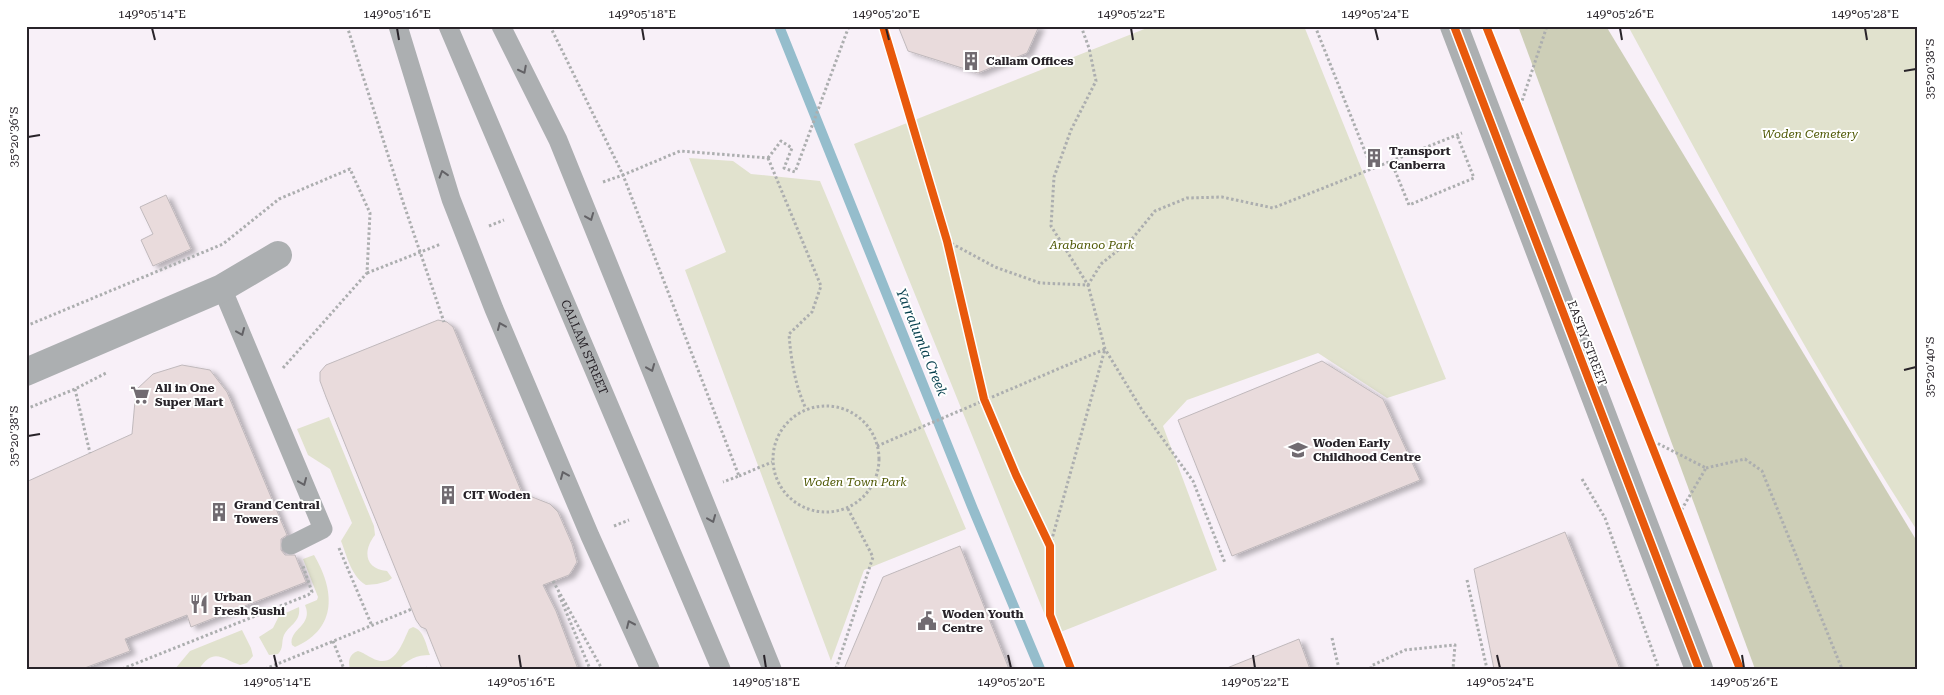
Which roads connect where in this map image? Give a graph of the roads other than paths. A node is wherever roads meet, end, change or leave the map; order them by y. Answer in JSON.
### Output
{"nodes":[{"id":1,"x":398,"y":26,"type":"edge"},
{"id":2,"x":448,"y":26,"type":"edge"},
{"id":3,"x":501,"y":26,"type":"edge"},
{"id":4,"x":1454,"y":26,"type":"edge"},
{"id":5,"x":278,"y":255,"type":"dead end"},
{"id":6,"x":222,"y":288,"type":"junction"},
{"id":7,"x":26,"y":372,"type":"edge"},
{"id":8,"x":291,"y":544,"type":"dead end"},
{"id":9,"x":650,"y":669,"type":"edge"},
{"id":10,"x":721,"y":669,"type":"edge"},
{"id":11,"x":772,"y":669,"type":"edge"},
{"id":12,"x":1700,"y":669,"type":"edge"}],
"edges":[{"from":9,"to":1,"type":"lane","one_way":true},
{"from":2,"to":10,"type":"lane","name":"CALLAM STREET"},
{"from":3,"to":11,"type":"lane","one_way":true},
{"from":4,"to":12,"type":"street","name":"EASTY STREET"},
{"from":5,"to":6,"type":"street"},
{"from":6,"to":7,"type":"street"},
{"from":6,"to":8,"type":"lane","one_way":true}]}
